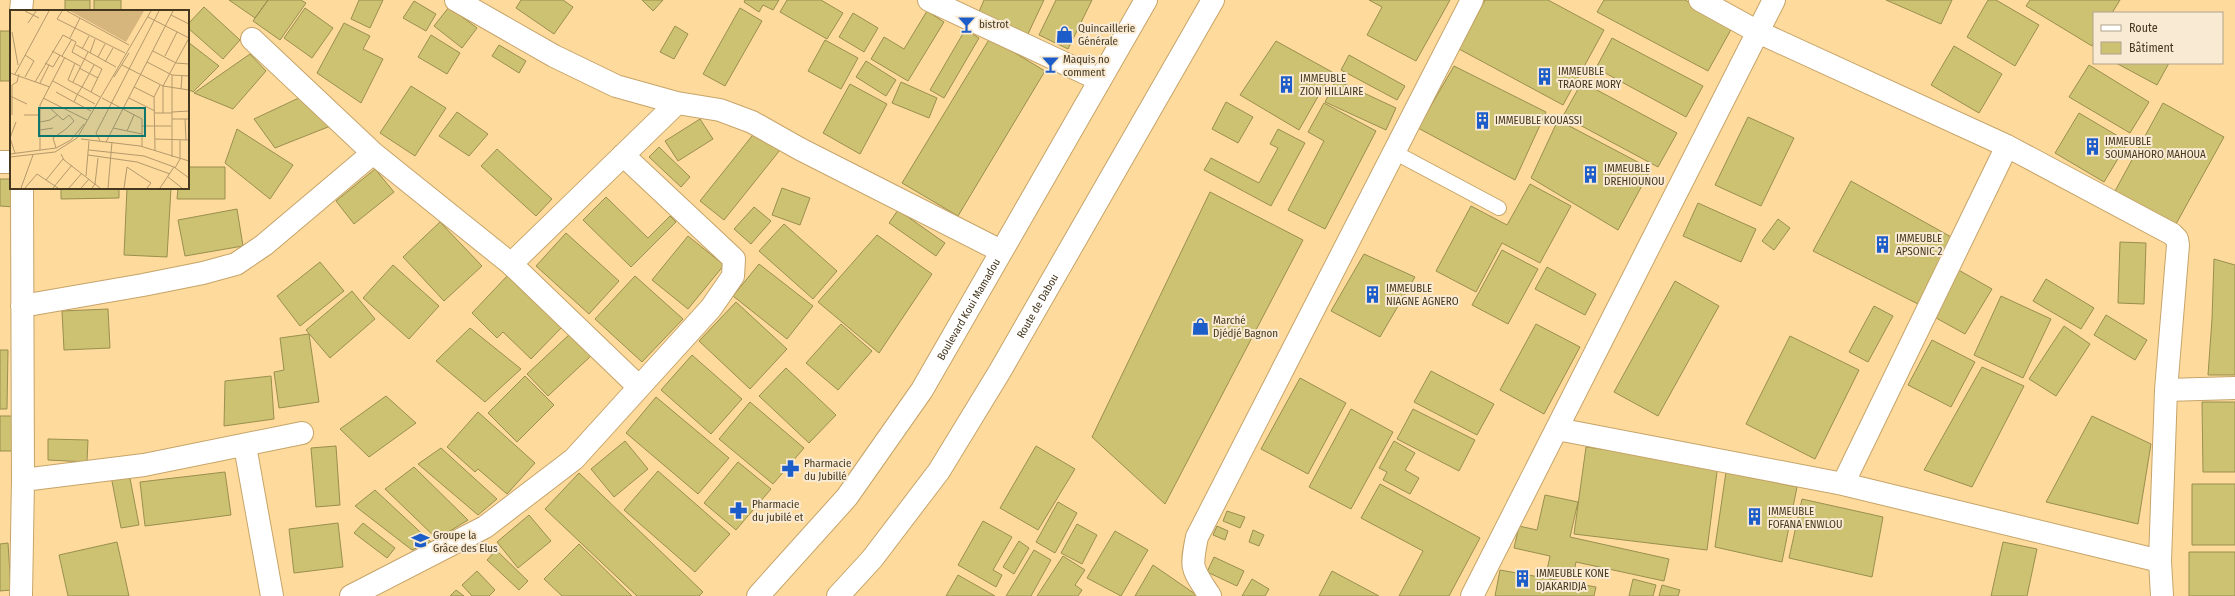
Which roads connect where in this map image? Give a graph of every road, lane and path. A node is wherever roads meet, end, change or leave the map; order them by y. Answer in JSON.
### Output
{"nodes":[{"id":1,"x":22,"y":0,"type":"edge"},
{"id":2,"x":456,"y":0,"type":"edge"},
{"id":3,"x":930,"y":0,"type":"edge"},
{"id":4,"x":1146,"y":0,"type":"edge"},
{"id":5,"x":1213,"y":0,"type":"edge"},
{"id":6,"x":1472,"y":0,"type":"edge"},
{"id":7,"x":1700,"y":0,"type":"edge"},
{"id":8,"x":1774,"y":0,"type":"edge"},
{"id":9,"x":21,"y":10,"type":"edge"},
{"id":10,"x":1758,"y":32,"type":"junction"},
{"id":11,"x":252,"y":39,"type":"dead end"},
{"id":12,"x":1100,"y":80,"type":"junction"},
{"id":13,"x":677,"y":104,"type":"junction"},
{"id":14,"x":2007,"y":146,"type":"junction"},
{"id":15,"x":1394,"y":152,"type":"junction"},
{"id":16,"x":373,"y":153,"type":"junction"},
{"id":17,"x":623,"y":155,"type":"junction"},
{"id":18,"x":22,"y":189,"type":"edge"},
{"id":19,"x":1499,"y":208,"type":"dead end"},
{"id":20,"x":1001,"y":252,"type":"junction"},
{"id":21,"x":511,"y":264,"type":"junction"},
{"id":22,"x":22,"y":306,"type":"junction"},
{"id":23,"x":638,"y":386,"type":"junction"},
{"id":24,"x":2235,"y":388,"type":"edge"},
{"id":25,"x":2166,"y":390,"type":"junction"},
{"id":26,"x":1557,"y":429,"type":"junction"},
{"id":27,"x":302,"y":433,"type":"dead end"},
{"id":28,"x":245,"y":446,"type":"junction"},
{"id":29,"x":23,"y":480,"type":"junction"},
{"id":30,"x":1843,"y":484,"type":"junction"},
{"id":31,"x":2160,"y":561,"type":"junction"},
{"id":32,"x":21,"y":596,"type":"edge"},
{"id":33,"x":272,"y":596,"type":"edge"},
{"id":34,"x":351,"y":596,"type":"edge"},
{"id":35,"x":758,"y":596,"type":"edge"},
{"id":36,"x":838,"y":596,"type":"edge"},
{"id":37,"x":1210,"y":596,"type":"edge"},
{"id":38,"x":1472,"y":596,"type":"edge"},
{"id":39,"x":2162,"y":596,"type":"edge"}],
"edges":[{"from":1,"to":9,"type":"street"},
{"from":2,"to":13,"type":"street"},
{"from":3,"to":12,"type":"street"},
{"from":4,"to":12,"type":"street","name":"Boulevard Koui Mamadou"},
{"from":5,"to":36,"type":"street","name":"Route de Dabou"},
{"from":6,"to":15,"type":"street"},
{"from":7,"to":10,"type":"street"},
{"from":8,"to":10,"type":"street"},
{"from":10,"to":14,"type":"street"},
{"from":10,"to":26,"type":"street"},
{"from":11,"to":16,"type":"street"},
{"from":12,"to":20,"type":"street","name":"Boulevard Koui Mamadou"},
{"from":13,"to":17,"type":"street"},
{"from":13,"to":20,"type":"street"},
{"from":14,"to":25,"type":"street"},
{"from":14,"to":30,"type":"street"},
{"from":15,"to":19,"type":"lane"},
{"from":15,"to":37,"type":"street"},
{"from":16,"to":21,"type":"street"},
{"from":16,"to":22,"type":"street"},
{"from":17,"to":21,"type":"street"},
{"from":17,"to":23,"type":"street"},
{"from":18,"to":22,"type":"street"},
{"from":20,"to":35,"type":"street","name":"Boulevard Koui Mamadou"},
{"from":21,"to":23,"type":"street"},
{"from":22,"to":29,"type":"street"},
{"from":23,"to":34,"type":"street"},
{"from":24,"to":25,"type":"street"},
{"from":25,"to":31,"type":"street"},
{"from":26,"to":30,"type":"street"},
{"from":26,"to":38,"type":"street"},
{"from":27,"to":28,"type":"street"},
{"from":28,"to":29,"type":"street"},
{"from":28,"to":33,"type":"street"},
{"from":29,"to":32,"type":"street"},
{"from":30,"to":31,"type":"street"},
{"from":31,"to":39,"type":"street"}]}
